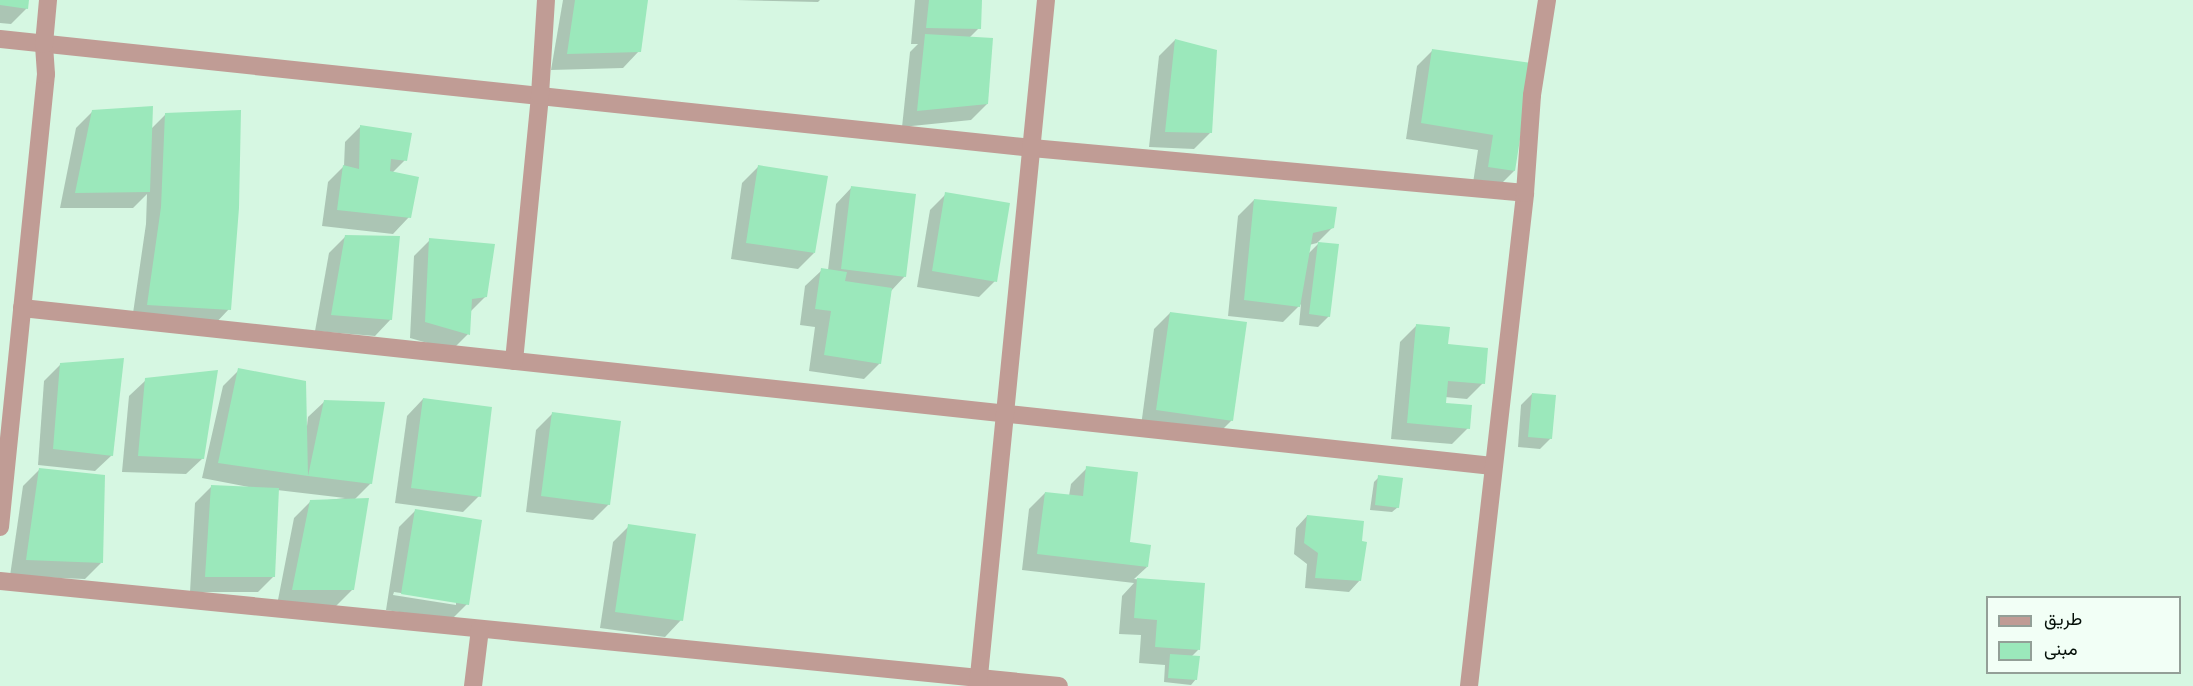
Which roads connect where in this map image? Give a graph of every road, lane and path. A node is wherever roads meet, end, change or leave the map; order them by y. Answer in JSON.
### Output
{"nodes":[{"id":1,"x":48,"y":0,"type":"edge"},
{"id":2,"x":546,"y":0,"type":"edge"},
{"id":3,"x":1046,"y":0,"type":"edge"},
{"id":4,"x":1547,"y":0,"type":"edge"},
{"id":5,"x":0,"y":39,"type":"edge"},
{"id":6,"x":44,"y":44,"type":"junction"},
{"id":7,"x":540,"y":95,"type":"junction"},
{"id":8,"x":1032,"y":148,"type":"junction"},
{"id":9,"x":1525,"y":193,"type":"junction"},
{"id":10,"x":22,"y":308,"type":"junction"},
{"id":11,"x":514,"y":361,"type":"junction"},
{"id":12,"x":1005,"y":413,"type":"junction"},
{"id":13,"x":1493,"y":466,"type":"junction"},
{"id":14,"x":0,"y":527,"type":"edge"},
{"id":15,"x":0,"y":581,"type":"edge"},
{"id":16,"x":480,"y":629,"type":"junction"},
{"id":17,"x":978,"y":682,"type":"edge"},
{"id":18,"x":473,"y":686,"type":"edge"},
{"id":19,"x":1059,"y":686,"type":"edge"},
{"id":20,"x":1469,"y":686,"type":"edge"}],
"edges":[{"from":1,"to":6,"type":"street"},
{"from":2,"to":7,"type":"street"},
{"from":3,"to":8,"type":"street"},
{"from":4,"to":9,"type":"street"},
{"from":5,"to":6,"type":"street"},
{"from":6,"to":7,"type":"street"},
{"from":6,"to":10,"type":"street"},
{"from":7,"to":8,"type":"street"},
{"from":7,"to":11,"type":"street"},
{"from":8,"to":9,"type":"street"},
{"from":8,"to":12,"type":"street"},
{"from":9,"to":13,"type":"street"},
{"from":10,"to":11,"type":"street"},
{"from":10,"to":14,"type":"street"},
{"from":11,"to":12,"type":"street"},
{"from":12,"to":13,"type":"street"},
{"from":12,"to":17,"type":"street"},
{"from":13,"to":20,"type":"street"},
{"from":15,"to":16,"type":"street"},
{"from":16,"to":17,"type":"street"},
{"from":16,"to":18,"type":"street"},
{"from":17,"to":19,"type":"street"}]}
